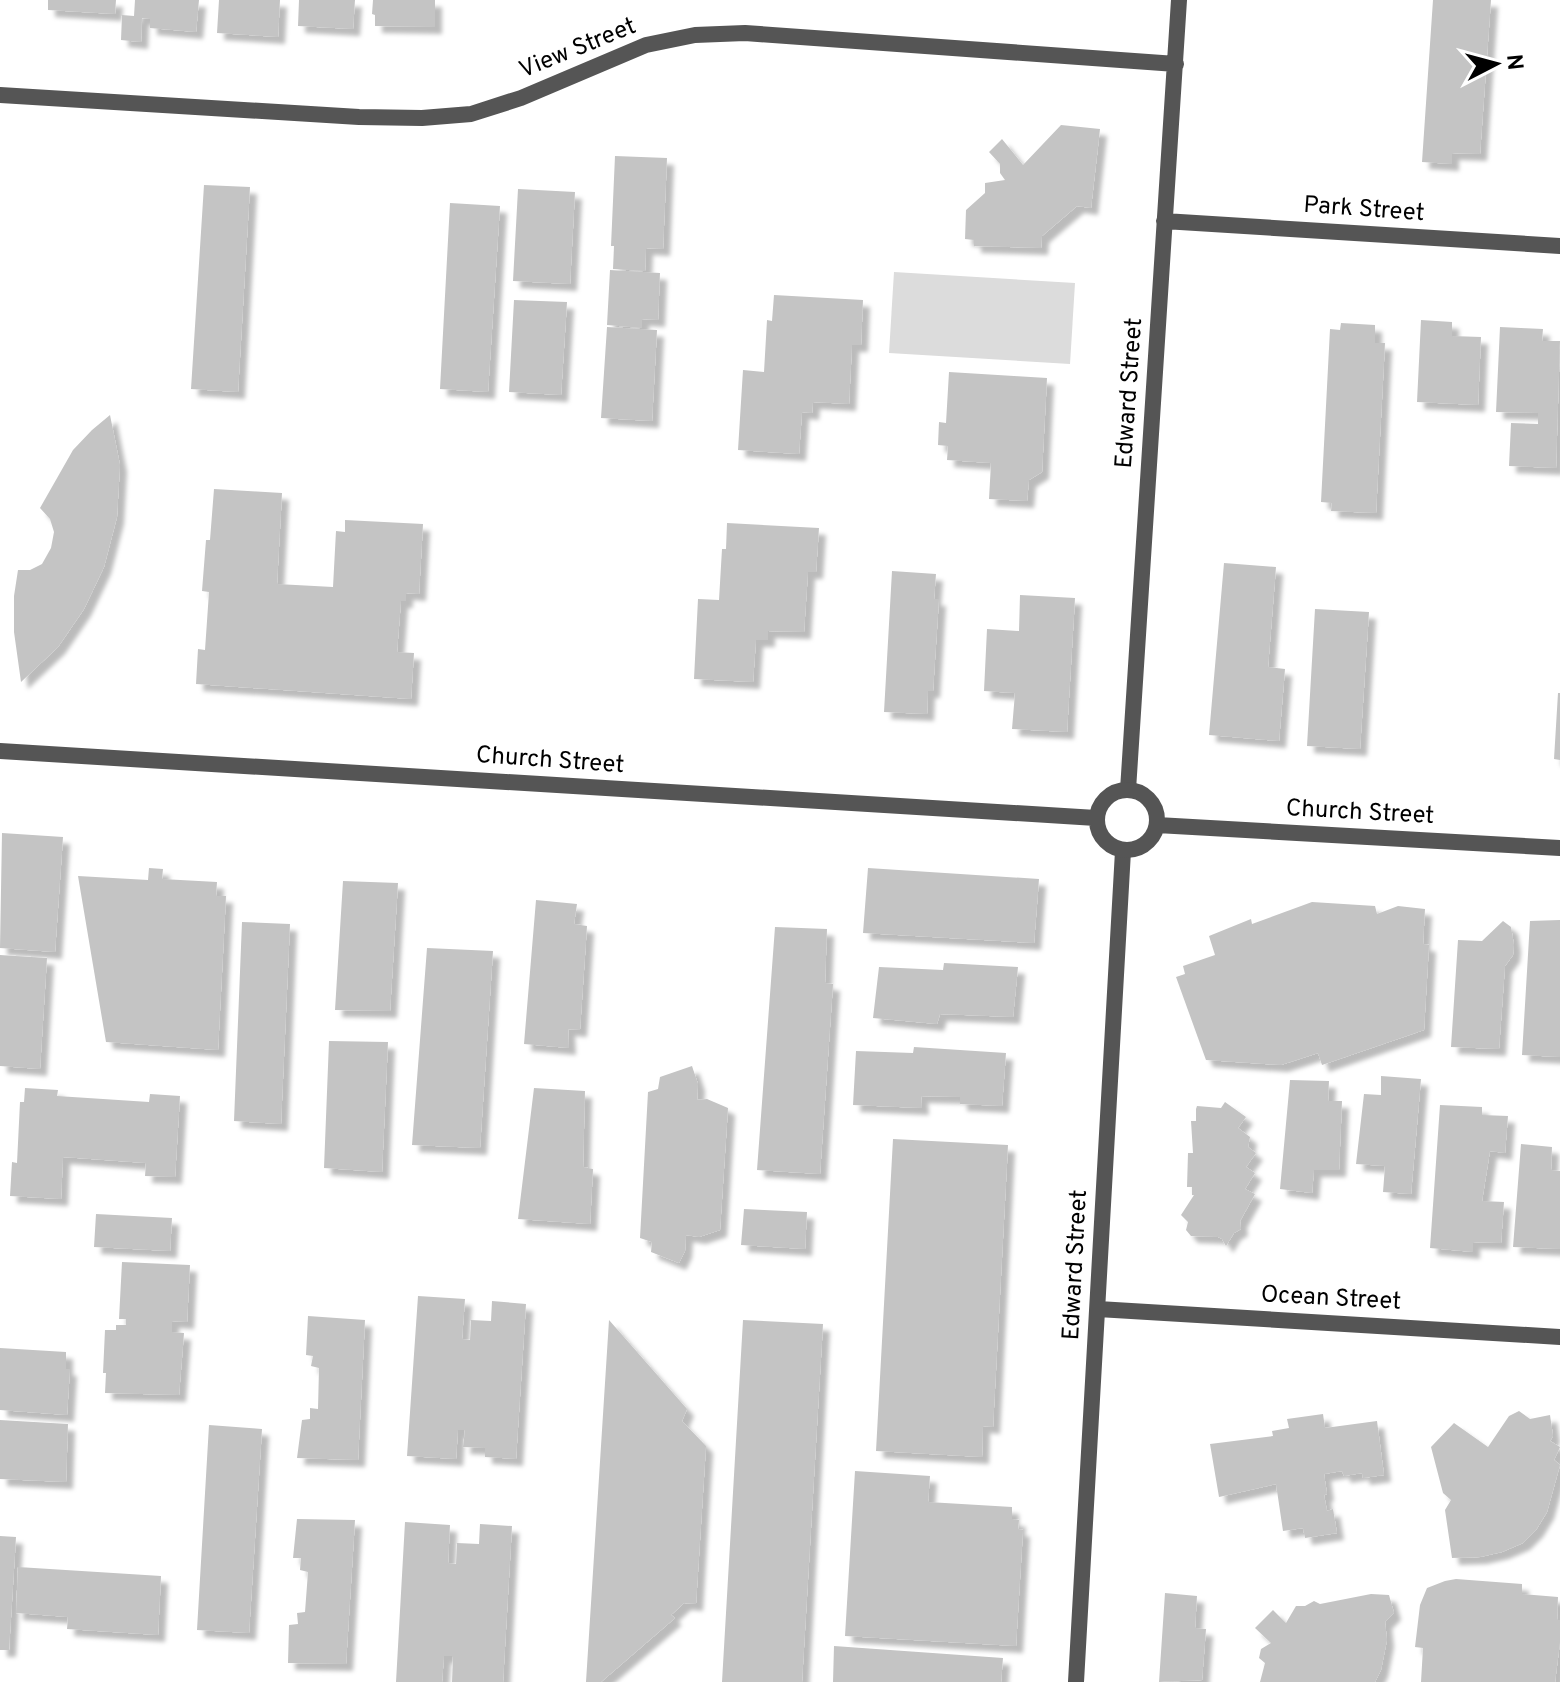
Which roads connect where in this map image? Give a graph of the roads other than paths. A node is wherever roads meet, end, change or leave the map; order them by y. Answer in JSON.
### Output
{"nodes":[{"id":1,"x":1179,"y":0,"type":"edge"},
{"id":2,"x":1176,"y":64,"type":"junction"},
{"id":3,"x":0,"y":95,"type":"edge"},
{"id":4,"x":1164,"y":221,"type":"junction"},
{"id":5,"x":1560,"y":246,"type":"edge"},
{"id":6,"x":0,"y":751,"type":"edge"},
{"id":7,"x":1128,"y":790,"type":"junction"},
{"id":8,"x":1096,"y":818,"type":"junction"},
{"id":9,"x":1157,"y":825,"type":"junction"},
{"id":10,"x":1560,"y":848,"type":"edge"},
{"id":11,"x":1123,"y":851,"type":"junction"},
{"id":12,"x":1098,"y":1309,"type":"junction"},
{"id":13,"x":1560,"y":1337,"type":"edge"},
{"id":14,"x":1076,"y":1682,"type":"edge"}],
"edges":[{"from":1,"to":2,"type":"street","name":"Edward Street"},
{"from":2,"to":3,"type":"street","name":"View Street"},
{"from":2,"to":4,"type":"street","name":"Edward Street"},
{"from":4,"to":5,"type":"street","name":"Park Street"},
{"from":4,"to":7,"type":"street","name":"Edward Street"},
{"from":6,"to":8,"type":"street","name":"Church Street"},
{"from":7,"to":8,"type":"street"},
{"from":7,"to":9,"type":"street"},
{"from":8,"to":11,"type":"street"},
{"from":9,"to":10,"type":"street","name":"Church Street"},
{"from":9,"to":11,"type":"street"},
{"from":11,"to":12,"type":"street","name":"Edward Street"},
{"from":12,"to":13,"type":"street","name":"Ocean Street"},
{"from":12,"to":14,"type":"street","name":"Edward Street"}]}
